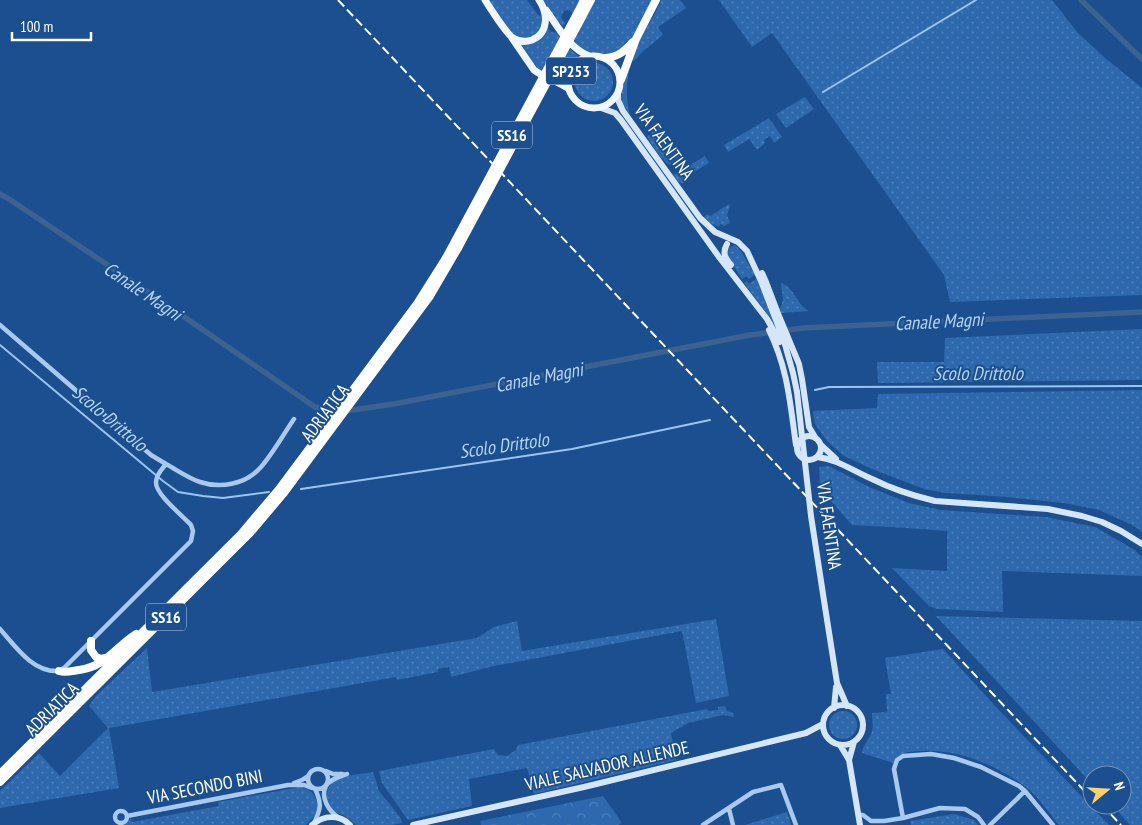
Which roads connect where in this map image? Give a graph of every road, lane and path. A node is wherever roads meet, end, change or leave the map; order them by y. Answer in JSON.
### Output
{"nodes":[{"id":1,"x":485,"y":0,"type":"edge"},
{"id":2,"x":584,"y":0,"type":"edge"},
{"id":3,"x":591,"y":0,"type":"edge"},
{"id":4,"x":656,"y":0,"type":"edge"},
{"id":5,"x":541,"y":3,"type":"edge"},
{"id":6,"x":580,"y":14,"type":"junction"},
{"id":7,"x":512,"y":38,"type":"junction"},
{"id":8,"x":636,"y":39,"type":"junction"},
{"id":9,"x":590,"y":56,"type":"junction"},
{"id":10,"x":606,"y":58,"type":"junction"},
{"id":11,"x":620,"y":80,"type":"junction"},
{"id":12,"x":569,"y":89,"type":"junction"},
{"id":13,"x":618,"y":93,"type":"junction"},
{"id":14,"x":601,"y":108,"type":"junction"},
{"id":15,"x":738,"y":242,"type":"junction"},
{"id":16,"x":727,"y":244,"type":"junction"},
{"id":17,"x":719,"y":257,"type":"junction"},
{"id":18,"x":733,"y":275,"type":"junction"},
{"id":19,"x":0,"y":325,"type":"edge"},
{"id":20,"x":782,"y":341,"type":"junction"},
{"id":21,"x":294,"y":419,"type":"dead end"},
{"id":22,"x":815,"y":437,"type":"junction"},
{"id":23,"x":319,"y":441,"type":"junction"},
{"id":24,"x":796,"y":445,"type":"junction"},
{"id":25,"x":821,"y":445,"type":"junction"},
{"id":26,"x":817,"y":457,"type":"junction"},
{"id":27,"x":841,"y":463,"type":"junction"},
{"id":28,"x":166,"y":464,"type":"junction"},
{"id":29,"x":1142,"y":544,"type":"edge"},
{"id":30,"x":150,"y":624,"type":"junction"},
{"id":31,"x":0,"y":629,"type":"edge"},
{"id":32,"x":91,"y":641,"type":"junction"},
{"id":33,"x":108,"y":657,"type":"junction"},
{"id":34,"x":59,"y":671,"type":"junction"},
{"id":35,"x":837,"y":683,"type":"junction"},
{"id":36,"x":847,"y":706,"type":"junction"},
{"id":37,"x":834,"y":708,"type":"junction"},
{"id":38,"x":823,"y":724,"type":"junction"},
{"id":39,"x":806,"y":733,"type":"junction"},
{"id":40,"x":826,"y":737,"type":"junction"},
{"id":41,"x":854,"y":742,"type":"junction"},
{"id":42,"x":840,"y":745,"type":"junction"},
{"id":43,"x":849,"y":760,"type":"junction"},
{"id":44,"x":324,"y":771,"type":"junction"},
{"id":45,"x":0,"y":774,"type":"edge"},
{"id":46,"x":308,"y":776,"type":"junction"},
{"id":47,"x":0,"y":782,"type":"edge"},
{"id":48,"x":288,"y":785,"type":"junction"},
{"id":49,"x":326,"y":786,"type":"junction"},
{"id":50,"x":313,"y":788,"type":"junction"},
{"id":51,"x":1025,"y":791,"type":"junction"},
{"id":52,"x":729,"y":808,"type":"junction"},
{"id":53,"x":858,"y":815,"type":"junction"},
{"id":54,"x":127,"y":816,"type":"dead end"},
{"id":55,"x":339,"y":818,"type":"junction"},
{"id":56,"x":904,"y":818,"type":"junction"},
{"id":57,"x":313,"y":824,"type":"edge"},
{"id":58,"x":350,"y":825,"type":"edge"},
{"id":59,"x":413,"y":825,"type":"edge"},
{"id":60,"x":703,"y":825,"type":"edge"},
{"id":61,"x":733,"y":825,"type":"edge"},
{"id":62,"x":796,"y":825,"type":"edge"},
{"id":63,"x":860,"y":825,"type":"edge"},
{"id":64,"x":984,"y":825,"type":"edge"},
{"id":65,"x":990,"y":825,"type":"edge"},
{"id":66,"x":1053,"y":825,"type":"edge"}],
"edges":[{"from":1,"to":7,"type":"main road","number":"SP253"},
{"from":2,"to":6,"type":"highway","name":"ADRIATICA","number":"SS16"},
{"from":3,"to":6,"type":"highway","name":"ADRIATICA","number":"SS16"},
{"from":4,"to":8,"type":"highway"},
{"from":5,"to":7,"type":"main road","number":"SP253"},
{"from":5,"to":9,"type":"main road","number":"SP253"},
{"from":6,"to":23,"type":"highway","name":"ADRIATICA","number":"SS16","bridge":true},
{"from":7,"to":12,"type":"main road","number":"SP253"},
{"from":8,"to":10,"type":"highway"},
{"from":8,"to":11,"type":"highway"},
{"from":9,"to":10,"type":"main road","number":"SP253"},
{"from":9,"to":12,"type":"main road","number":"SP253"},
{"from":10,"to":11,"type":"main road","number":"SP253"},
{"from":11,"to":13,"type":"main road","number":"SP253"},
{"from":12,"to":14,"type":"main road","number":"SP253"},
{"from":13,"to":14,"type":"main road","number":"SP253"},
{"from":13,"to":15,"type":"main road","name":"VIA FAENTINA","number":"SP253"},
{"from":14,"to":17,"type":"main road","name":"VIA FAENTINA","number":"SP253"},
{"from":15,"to":16,"type":"main road"},
{"from":15,"to":20,"type":"main road","name":"VIA FAENTINA","number":"SP253"},
{"from":16,"to":17,"type":"main road"},
{"from":16,"to":18,"type":"main road"},
{"from":17,"to":18,"type":"main road","name":"VIA FAENTINA","number":"SP253"},
{"from":18,"to":20,"type":"main road","name":"VIA FAENTINA","number":"SP253"},
{"from":19,"to":28,"type":"street"},
{"from":20,"to":22,"type":"main road"},
{"from":20,"to":24,"type":"main road"},
{"from":20,"to":35,"type":"main road","name":"VIA FAENTINA","number":"SP253","bridge":true},
{"from":21,"to":28,"type":"street"},
{"from":22,"to":24,"type":"main road"},
{"from":22,"to":25,"type":"main road"},
{"from":23,"to":30,"type":"highway","name":"ADRIATICA","number":"SS16"},
{"from":23,"to":47,"type":"highway","name":"ADRIATICA","number":"SS16"},
{"from":24,"to":26,"type":"main road"},
{"from":25,"to":26,"type":"main road"},
{"from":25,"to":27,"type":"main road"},
{"from":26,"to":27,"type":"main road"},
{"from":27,"to":29,"type":"main road"},
{"from":28,"to":32,"type":"street"},
{"from":30,"to":33,"type":"highway"},
{"from":30,"to":45,"type":"highway","name":"ADRIATICA","number":"SS16"},
{"from":31,"to":34,"type":"street"},
{"from":32,"to":33,"type":"highway"},
{"from":32,"to":34,"type":"street"},
{"from":33,"to":34,"type":"highway"},
{"from":35,"to":36,"type":"main road","name":"VIA FAENTINA","number":"SP253"},
{"from":35,"to":37,"type":"main road","name":"VIA FAENTINA","number":"SP253"},
{"from":36,"to":37,"type":"main road"},
{"from":36,"to":41,"type":"main road","number":"SP253"},
{"from":37,"to":38,"type":"main road","number":"SP253"},
{"from":38,"to":39,"type":"main road","name":"VIALE SALVADOR ALLENDE"},
{"from":38,"to":40,"type":"main road"},
{"from":39,"to":40,"type":"main road","name":"VIALE SALVADOR ALLENDE"},
{"from":39,"to":59,"type":"main road","name":"VIALE SALVADOR ALLENDE"},
{"from":40,"to":42,"type":"main road","number":"SP253"},
{"from":41,"to":42,"type":"main road"},
{"from":41,"to":43,"type":"main road","number":"SP253"},
{"from":42,"to":43,"type":"main road","number":"SP253"},
{"from":43,"to":53,"type":"main road","number":"SP253"},
{"from":44,"to":46,"type":"street"},
{"from":44,"to":49,"type":"street"},
{"from":44,"to":49,"type":"street"},
{"from":46,"to":48,"type":"street","name":"VIA SECONDO BINI"},
{"from":46,"to":50,"type":"street"},
{"from":48,"to":50,"type":"street","name":"VIA SECONDO BINI"},
{"from":48,"to":54,"type":"street","name":"VIA SECONDO BINI"},
{"from":49,"to":50,"type":"street"},
{"from":49,"to":55,"type":"street"},
{"from":50,"to":57,"type":"street"},
{"from":51,"to":56,"type":"street"},
{"from":51,"to":65,"type":"street"},
{"from":51,"to":66,"type":"street"},
{"from":52,"to":60,"type":"street"},
{"from":52,"to":61,"type":"street"},
{"from":52,"to":62,"type":"street"},
{"from":53,"to":56,"type":"street"},
{"from":53,"to":63,"type":"main road","number":"SP253"},
{"from":55,"to":57,"type":"main road"},
{"from":55,"to":58,"type":"main road"},
{"from":56,"to":64,"type":"street"}]}
